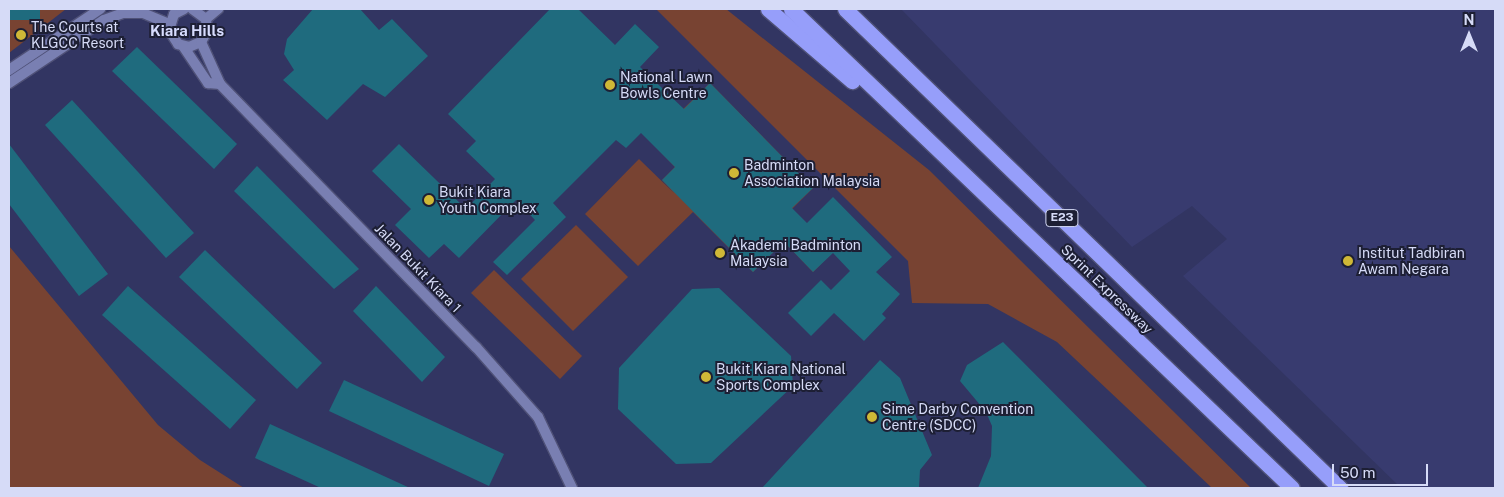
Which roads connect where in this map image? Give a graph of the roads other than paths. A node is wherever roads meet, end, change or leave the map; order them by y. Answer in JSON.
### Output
{"nodes":[{"id":1,"x":100,"y":9,"type":"edge"},
{"id":2,"x":178,"y":9,"type":"edge"},
{"id":3,"x":192,"y":9,"type":"edge"},
{"id":4,"x":218,"y":9,"type":"edge"},
{"id":5,"x":768,"y":9,"type":"edge"},
{"id":6,"x":791,"y":9,"type":"edge"},
{"id":7,"x":844,"y":9,"type":"edge"},
{"id":8,"x":856,"y":9,"type":"edge"},
{"id":9,"x":206,"y":19,"type":"junction"},
{"id":10,"x":169,"y":24,"type":"junction"},
{"id":11,"x":201,"y":42,"type":"junction"},
{"id":12,"x":183,"y":46,"type":"junction"},
{"id":13,"x":896,"y":58,"type":"junction"},
{"id":14,"x":9,"y":70,"type":"edge"},
{"id":15,"x":9,"y":83,"type":"edge"},
{"id":16,"x":220,"y":84,"type":"junction"},
{"id":17,"x":889,"y":104,"type":"junction"},
{"id":18,"x":572,"y":488,"type":"edge"},
{"id":19,"x":1292,"y":488,"type":"edge"},
{"id":20,"x":1340,"y":488,"type":"edge"}],
"edges":[{"from":1,"to":14,"type":"street"},
{"from":2,"to":10,"type":"street"},
{"from":3,"to":9,"type":"street"},
{"from":4,"to":9,"type":"street"},
{"from":5,"to":17,"type":"highway"},
{"from":6,"to":17,"type":"highway","name":"Sprint Expressway","number":"E23"},
{"from":7,"to":13,"type":"highway","name":"Sprint Expressway","number":"E23"},
{"from":8,"to":13,"type":"highway"},
{"from":9,"to":11,"type":"street"},
{"from":10,"to":12,"type":"street"},
{"from":10,"to":15,"type":"street"},
{"from":11,"to":12,"type":"street"},
{"from":11,"to":16,"type":"street","name":"Jalan Bukit Kiara 1"},
{"from":12,"to":16,"type":"street","name":"Jalan Bukit Kiara 1"},
{"from":13,"to":20,"type":"highway","name":"Sprint Expressway","number":"E23"},
{"from":16,"to":18,"type":"street","name":"Jalan Bukit Kiara 1"},
{"from":17,"to":19,"type":"highway","name":"Sprint Expressway","number":"E23"}]}
